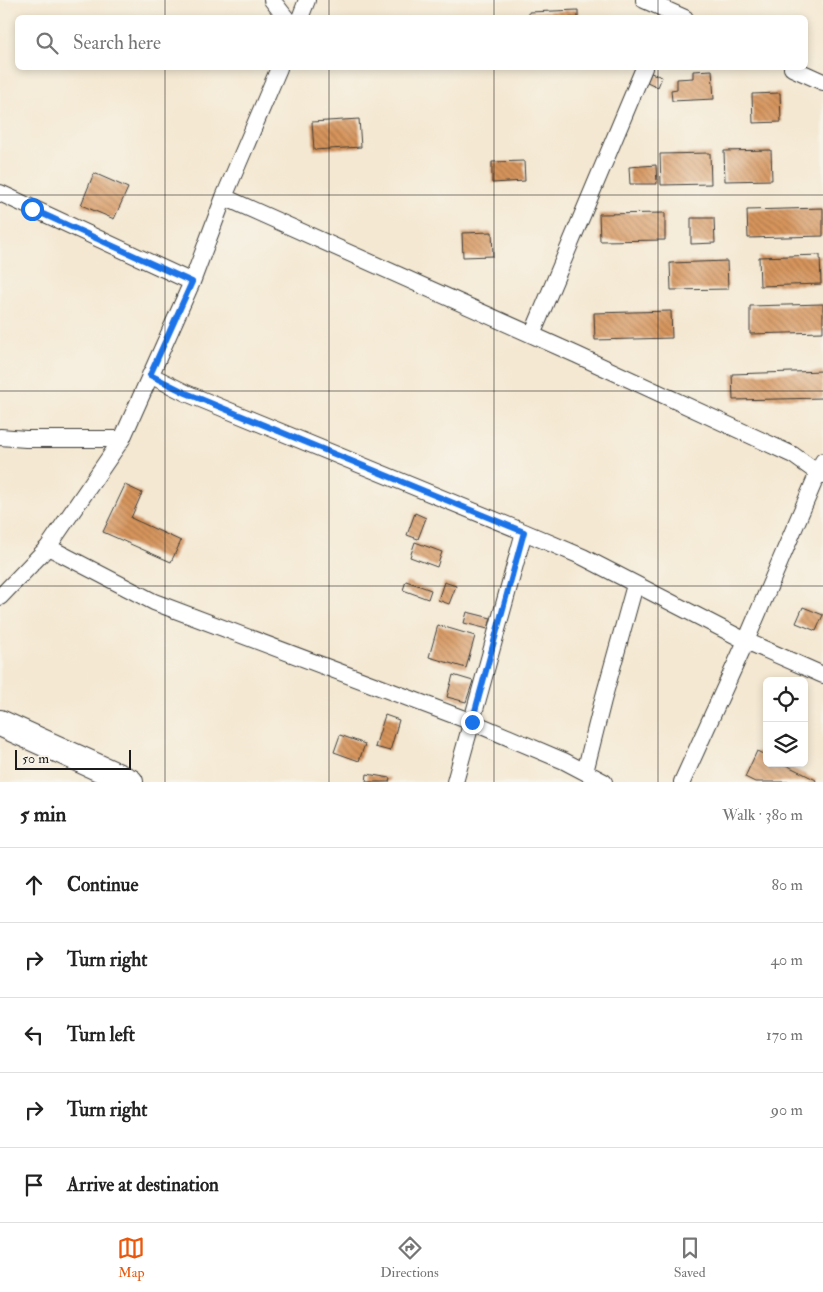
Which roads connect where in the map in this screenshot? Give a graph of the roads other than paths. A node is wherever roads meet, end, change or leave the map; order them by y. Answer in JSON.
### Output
{"nodes":[{"id":1,"x":272,"y":0,"type":"edge"},
{"id":2,"x":307,"y":0,"type":"edge"},
{"id":3,"x":644,"y":0,"type":"edge"},
{"id":4,"x":668,"y":9,"type":"edge"},
{"id":5,"x":284,"y":15,"type":"edge"},
{"id":6,"x":301,"y":15,"type":"edge"},
{"id":7,"x":679,"y":15,"type":"edge"},
{"id":8,"x":277,"y":70,"type":"edge"},
{"id":9,"x":643,"y":70,"type":"edge"},
{"id":10,"x":796,"y":70,"type":"edge"},
{"id":11,"x":823,"y":82,"type":"edge"},
{"id":12,"x":0,"y":193,"type":"edge"},
{"id":13,"x":224,"y":197,"type":"junction"},
{"id":14,"x":192,"y":282,"type":"junction"},
{"id":15,"x":532,"y":335,"type":"junction"},
{"id":16,"x":150,"y":375,"type":"junction"},
{"id":17,"x":0,"y":437,"type":"edge"},
{"id":18,"x":122,"y":439,"type":"junction"},
{"id":19,"x":821,"y":470,"type":"edge"},
{"id":20,"x":524,"y":532,"type":"junction"},
{"id":21,"x":48,"y":547,"type":"junction"},
{"id":22,"x":635,"y":585,"type":"junction"},
{"id":23,"x":0,"y":597,"type":"edge"},
{"id":24,"x":746,"y":642,"type":"junction"},
{"id":25,"x":823,"y":675,"type":"edge"},
{"id":26,"x":472,"y":722,"type":"junction"},
{"id":27,"x":0,"y":723,"type":"edge"},
{"id":28,"x":585,"y":772,"type":"junction"},
{"id":29,"x":122,"y":781,"type":"edge"},
{"id":30,"x":455,"y":782,"type":"edge"},
{"id":31,"x":604,"y":782,"type":"edge"},
{"id":32,"x":682,"y":782,"type":"edge"}],
"edges":[{"from":1,"to":5,"type":"street"},
{"from":2,"to":6,"type":"street"},
{"from":3,"to":4,"type":"street"},
{"from":4,"to":7,"type":"street"},
{"from":8,"to":13,"type":"street"},
{"from":9,"to":15,"type":"street"},
{"from":10,"to":11,"type":"street"},
{"from":12,"to":14,"type":"street"},
{"from":13,"to":14,"type":"street"},
{"from":13,"to":15,"type":"street"},
{"from":14,"to":16,"type":"street"},
{"from":15,"to":19,"type":"street"},
{"from":16,"to":18,"type":"street"},
{"from":16,"to":20,"type":"street"},
{"from":17,"to":18,"type":"street"},
{"from":18,"to":21,"type":"street"},
{"from":19,"to":24,"type":"street"},
{"from":20,"to":22,"type":"street"},
{"from":20,"to":26,"type":"street"},
{"from":21,"to":23,"type":"street"},
{"from":21,"to":26,"type":"street"},
{"from":22,"to":24,"type":"street"},
{"from":22,"to":28,"type":"street"},
{"from":24,"to":25,"type":"street"},
{"from":24,"to":32,"type":"street"},
{"from":26,"to":28,"type":"street"},
{"from":26,"to":30,"type":"street"},
{"from":27,"to":29,"type":"main road"},
{"from":28,"to":31,"type":"street"}]}
